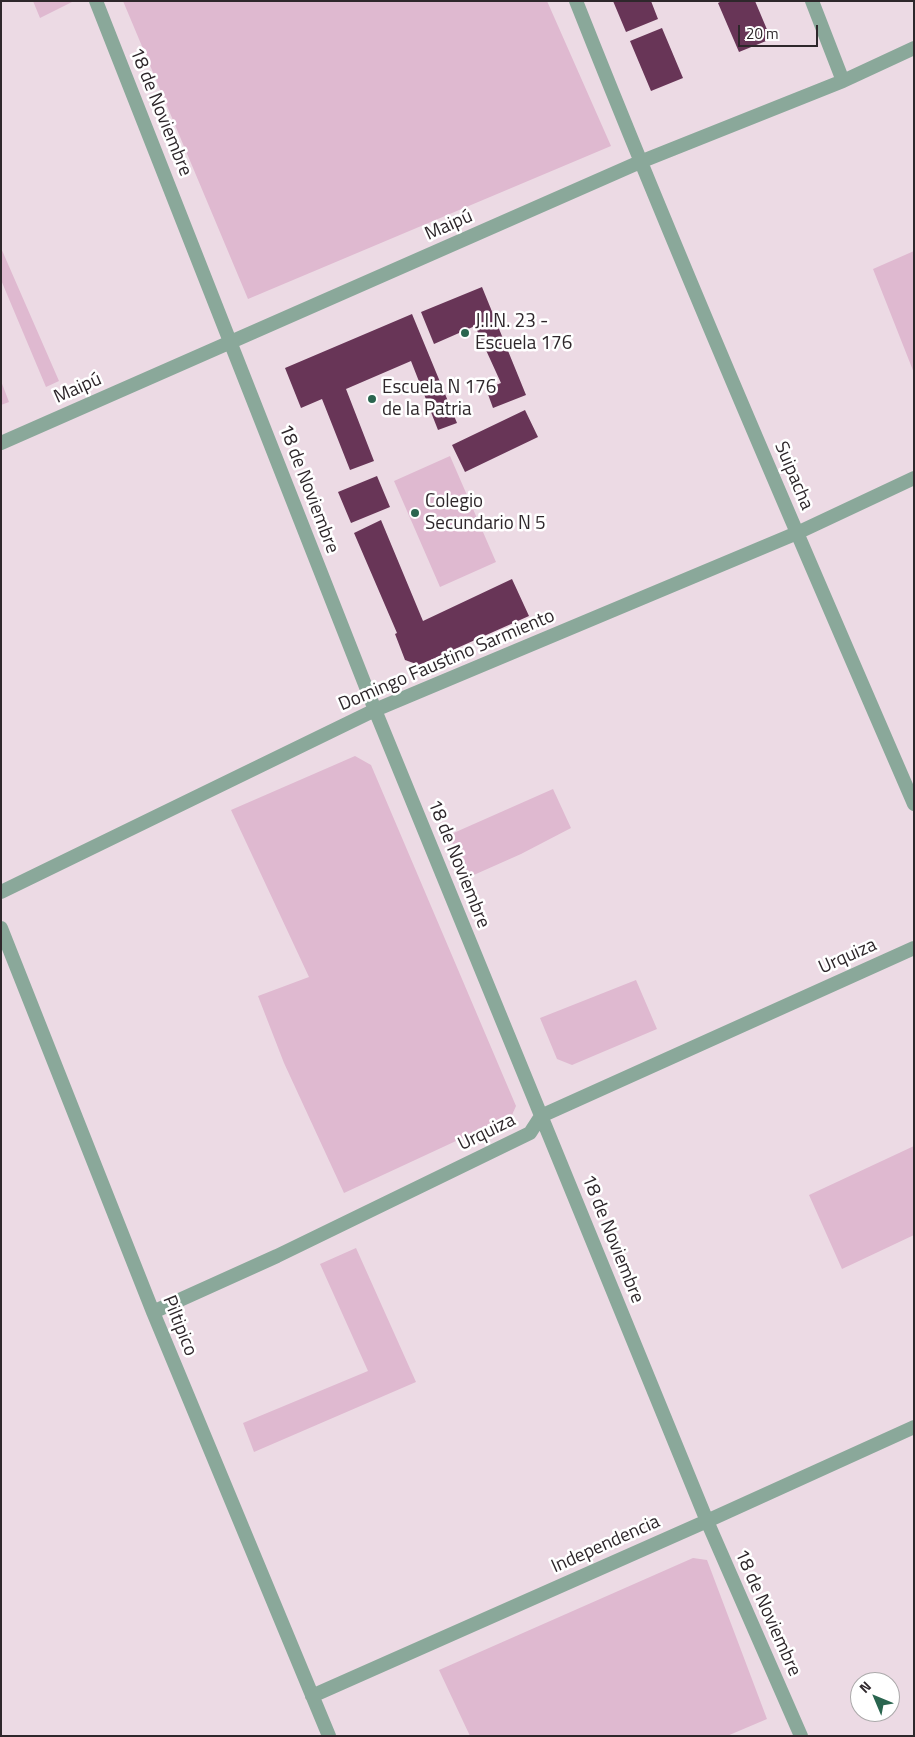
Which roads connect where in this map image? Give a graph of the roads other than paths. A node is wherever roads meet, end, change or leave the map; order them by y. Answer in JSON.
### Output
{"nodes":[{"id":1,"x":96,"y":1,"type":"edge"},
{"id":2,"x":576,"y":1,"type":"edge"},
{"id":3,"x":812,"y":1,"type":"edge"},
{"id":4,"x":914,"y":48,"type":"edge"},
{"id":5,"x":843,"y":81,"type":"junction"},
{"id":6,"x":640,"y":162,"type":"junction"},
{"id":7,"x":231,"y":343,"type":"junction"},
{"id":8,"x":1,"y":443,"type":"edge"},
{"id":9,"x":914,"y":478,"type":"edge"},
{"id":10,"x":797,"y":533,"type":"junction"},
{"id":11,"x":375,"y":710,"type":"junction"},
{"id":12,"x":914,"y":804,"type":"edge"},
{"id":13,"x":1,"y":892,"type":"edge"},
{"id":14,"x":1,"y":928,"type":"edge"},
{"id":15,"x":914,"y":948,"type":"edge"},
{"id":16,"x":541,"y":1116,"type":"junction"},
{"id":17,"x":153,"y":1312,"type":"junction"},
{"id":18,"x":914,"y":1427,"type":"edge"},
{"id":19,"x":706,"y":1521,"type":"junction"},
{"id":20,"x":312,"y":1696,"type":"junction"},
{"id":21,"x":328,"y":1736,"type":"edge"},
{"id":22,"x":801,"y":1736,"type":"edge"}],
"edges":[{"from":1,"to":7,"type":"street","name":"18 de Noviembre"},
{"from":2,"to":6,"type":"street","name":"Suipacha"},
{"from":3,"to":5,"type":"street"},
{"from":4,"to":5,"type":"street","name":"Maipú"},
{"from":5,"to":6,"type":"street","name":"Maipú"},
{"from":6,"to":7,"type":"street","name":"Maipú"},
{"from":6,"to":10,"type":"street","name":"Suipacha"},
{"from":7,"to":8,"type":"street","name":"Maipú"},
{"from":7,"to":11,"type":"street","name":"18 de Noviembre"},
{"from":9,"to":10,"type":"street","name":"Domingo Faustino Sarmiento"},
{"from":10,"to":11,"type":"street","name":"Domingo Faustino Sarmiento"},
{"from":10,"to":12,"type":"street","name":"Suipacha"},
{"from":11,"to":13,"type":"street","name":"Domingo Faustino Sarmiento"},
{"from":11,"to":16,"type":"street","name":"18 de Noviembre"},
{"from":14,"to":17,"type":"street","name":"Piltipico"},
{"from":15,"to":16,"type":"street","name":"Urquiza"},
{"from":16,"to":17,"type":"street","name":"Urquiza"},
{"from":16,"to":19,"type":"street","name":"18 de Noviembre"},
{"from":17,"to":20,"type":"street","name":"Piltipico"},
{"from":18,"to":19,"type":"street","name":"Independencia"},
{"from":19,"to":20,"type":"street","name":"Independencia"},
{"from":19,"to":22,"type":"street","name":"18 de Noviembre"},
{"from":20,"to":21,"type":"street","name":"Piltipico"}]}
